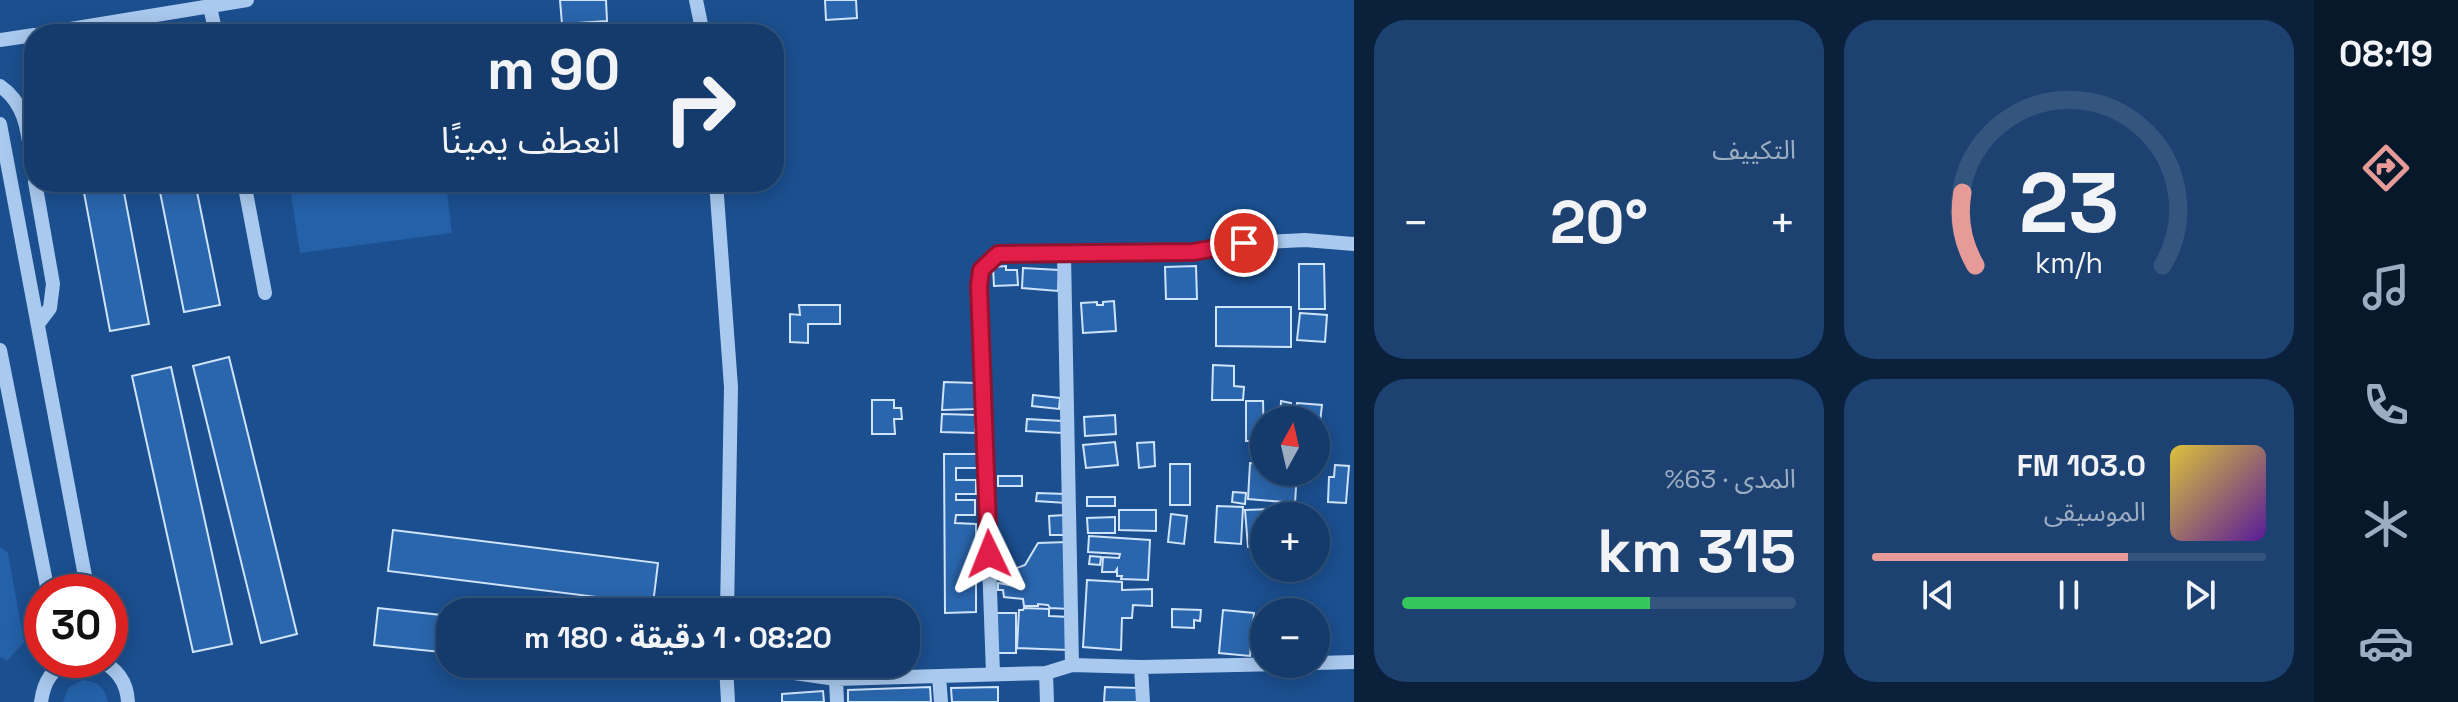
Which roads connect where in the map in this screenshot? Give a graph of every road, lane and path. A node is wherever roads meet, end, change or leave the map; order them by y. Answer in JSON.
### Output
{"nodes":[{"id":1,"x":247,"y":0,"type":"edge"},
{"id":2,"x":696,"y":0,"type":"edge"},
{"id":3,"x":210,"y":7,"type":"junction"},
{"id":4,"x":101,"y":24,"type":"edge"},
{"id":5,"x":214,"y":24,"type":"edge"},
{"id":6,"x":701,"y":24,"type":"edge"},
{"id":7,"x":24,"y":36,"type":"edge"},
{"id":8,"x":0,"y":40,"type":"edge"},
{"id":9,"x":0,"y":86,"type":"edge"},
{"id":10,"x":24,"y":117,"type":"edge"},
{"id":11,"x":0,"y":124,"type":"edge"},
{"id":12,"x":37,"y":192,"type":"edge"},
{"id":13,"x":246,"y":192,"type":"edge"},
{"id":14,"x":717,"y":192,"type":"edge"},
{"id":15,"x":1354,"y":244,"type":"edge"},
{"id":16,"x":1064,"y":255,"type":"junction"},
{"id":17,"x":265,"y":293,"type":"dead end"},
{"id":18,"x":38,"y":324,"type":"junction"},
{"id":19,"x":0,"y":350,"type":"edge"},
{"id":20,"x":44,"y":574,"type":"edge"},
{"id":21,"x":85,"y":574,"type":"edge"},
{"id":22,"x":727,"y":598,"type":"edge"},
{"id":23,"x":1354,"y":662,"type":"edge"},
{"id":24,"x":1330,"y":663,"type":"edge"},
{"id":25,"x":1072,"y":665,"type":"junction"},
{"id":26,"x":1250,"y":665,"type":"edge"},
{"id":27,"x":1141,"y":667,"type":"junction"},
{"id":28,"x":993,"y":673,"type":"junction"},
{"id":29,"x":1046,"y":673,"type":"junction"},
{"id":30,"x":939,"y":676,"type":"junction"},
{"id":31,"x":49,"y":678,"type":"edge"},
{"id":32,"x":122,"y":678,"type":"edge"},
{"id":33,"x":728,"y":678,"type":"edge"},
{"id":34,"x":829,"y":678,"type":"edge"},
{"id":35,"x":836,"y":679,"type":"junction"},
{"id":36,"x":41,"y":702,"type":"edge"},
{"id":37,"x":128,"y":702,"type":"edge"},
{"id":38,"x":728,"y":702,"type":"edge"},
{"id":39,"x":837,"y":702,"type":"edge"},
{"id":40,"x":941,"y":702,"type":"edge"},
{"id":41,"x":1047,"y":702,"type":"edge"},
{"id":42,"x":1143,"y":702,"type":"edge"}],
"edges":[{"from":1,"to":3,"type":"street"},
{"from":2,"to":6,"type":"street"},
{"from":3,"to":4,"type":"street"},
{"from":3,"to":5,"type":"street"},
{"from":7,"to":8,"type":"street"},
{"from":9,"to":10,"type":"street"},
{"from":11,"to":18,"type":"street"},
{"from":12,"to":18,"type":"street"},
{"from":13,"to":17,"type":"street"},
{"from":14,"to":22,"type":"street"},
{"from":15,"to":16,"type":"street"},
{"from":16,"to":25,"type":"street"},
{"from":16,"to":28,"type":"street"},
{"from":18,"to":21,"type":"street"},
{"from":19,"to":20,"type":"street"},
{"from":23,"to":24,"type":"street"},
{"from":25,"to":27,"type":"street"},
{"from":25,"to":29,"type":"street"},
{"from":26,"to":27,"type":"street"},
{"from":27,"to":42,"type":"street"},
{"from":28,"to":29,"type":"street"},
{"from":28,"to":30,"type":"street"},
{"from":29,"to":41,"type":"street"},
{"from":30,"to":35,"type":"street"},
{"from":30,"to":40,"type":"street"},
{"from":31,"to":36,"type":"street"},
{"from":32,"to":37,"type":"street"},
{"from":33,"to":38,"type":"street"},
{"from":34,"to":35,"type":"street"},
{"from":35,"to":39,"type":"street"}]}
